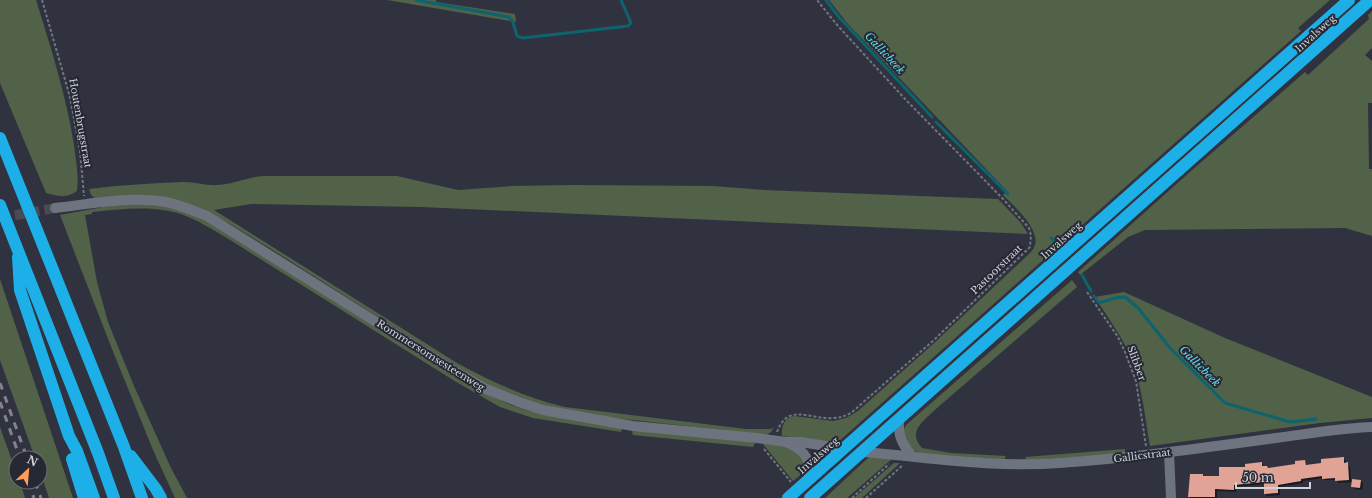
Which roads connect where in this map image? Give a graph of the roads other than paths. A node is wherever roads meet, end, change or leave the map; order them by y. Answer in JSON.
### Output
{"nodes":[{"id":1,"x":1349,"y":0,"type":"edge"},
{"id":2,"x":1370,"y":0,"type":"edge"},
{"id":3,"x":0,"y":138,"type":"edge"},
{"id":4,"x":0,"y":205,"type":"edge"},
{"id":5,"x":55,"y":208,"type":"tunnel mouth"},
{"id":6,"x":17,"y":246,"type":"junction"},
{"id":7,"x":899,"y":419,"type":"junction"},
{"id":8,"x":1372,"y":427,"type":"edge"},
{"id":9,"x":69,"y":436,"type":"junction"},
{"id":10,"x":786,"y":442,"type":"junction"},
{"id":11,"x":124,"y":447,"type":"junction"},
{"id":12,"x":844,"y":449,"type":"junction"},
{"id":13,"x":862,"y":452,"type":"junction"},
{"id":14,"x":1169,"y":452,"type":"junction"},
{"id":15,"x":912,"y":456,"type":"junction"},
{"id":16,"x":809,"y":480,"type":"junction"},
{"id":17,"x":84,"y":498,"type":"edge"},
{"id":18,"x":94,"y":498,"type":"edge"},
{"id":19,"x":114,"y":498,"type":"edge"},
{"id":20,"x":142,"y":498,"type":"edge"},
{"id":21,"x":161,"y":498,"type":"edge"},
{"id":22,"x":788,"y":498,"type":"edge"},
{"id":23,"x":810,"y":498,"type":"edge"},
{"id":24,"x":1171,"y":498,"type":"edge"}],
"edges":[{"from":1,"to":12,"type":"highway","name":"Invalsweg"},
{"from":2,"to":7,"type":"highway","name":"Invalsweg"},
{"from":3,"to":11,"type":"highway"},
{"from":4,"to":6,"type":"highway"},
{"from":5,"to":10,"type":"street","name":"Rommersomsesteenweg"},
{"from":6,"to":9,"type":"highway"},
{"from":6,"to":19,"type":"highway"},
{"from":7,"to":13,"type":"highway","name":"Invalsweg"},
{"from":7,"to":15,"type":"street"},
{"from":8,"to":14,"type":"street","name":"Gallicstraat"},
{"from":9,"to":17,"type":"highway"},
{"from":9,"to":18,"type":"highway"},
{"from":10,"to":12,"type":"street","name":"Rommersomsesteenweg"},
{"from":10,"to":16,"type":"street","name":"Rommersomsesteenweg"},
{"from":11,"to":20,"type":"highway"},
{"from":11,"to":21,"type":"highway"},
{"from":12,"to":16,"type":"highway","name":"Invalsweg"},
{"from":13,"to":15,"type":"street","name":"Gallicstraat"},
{"from":13,"to":23,"type":"highway","name":"Invalsweg"},
{"from":14,"to":15,"type":"street","name":"Gallicstraat"},
{"from":14,"to":24,"type":"street"},
{"from":16,"to":22,"type":"highway","name":"Invalsweg"}]}
